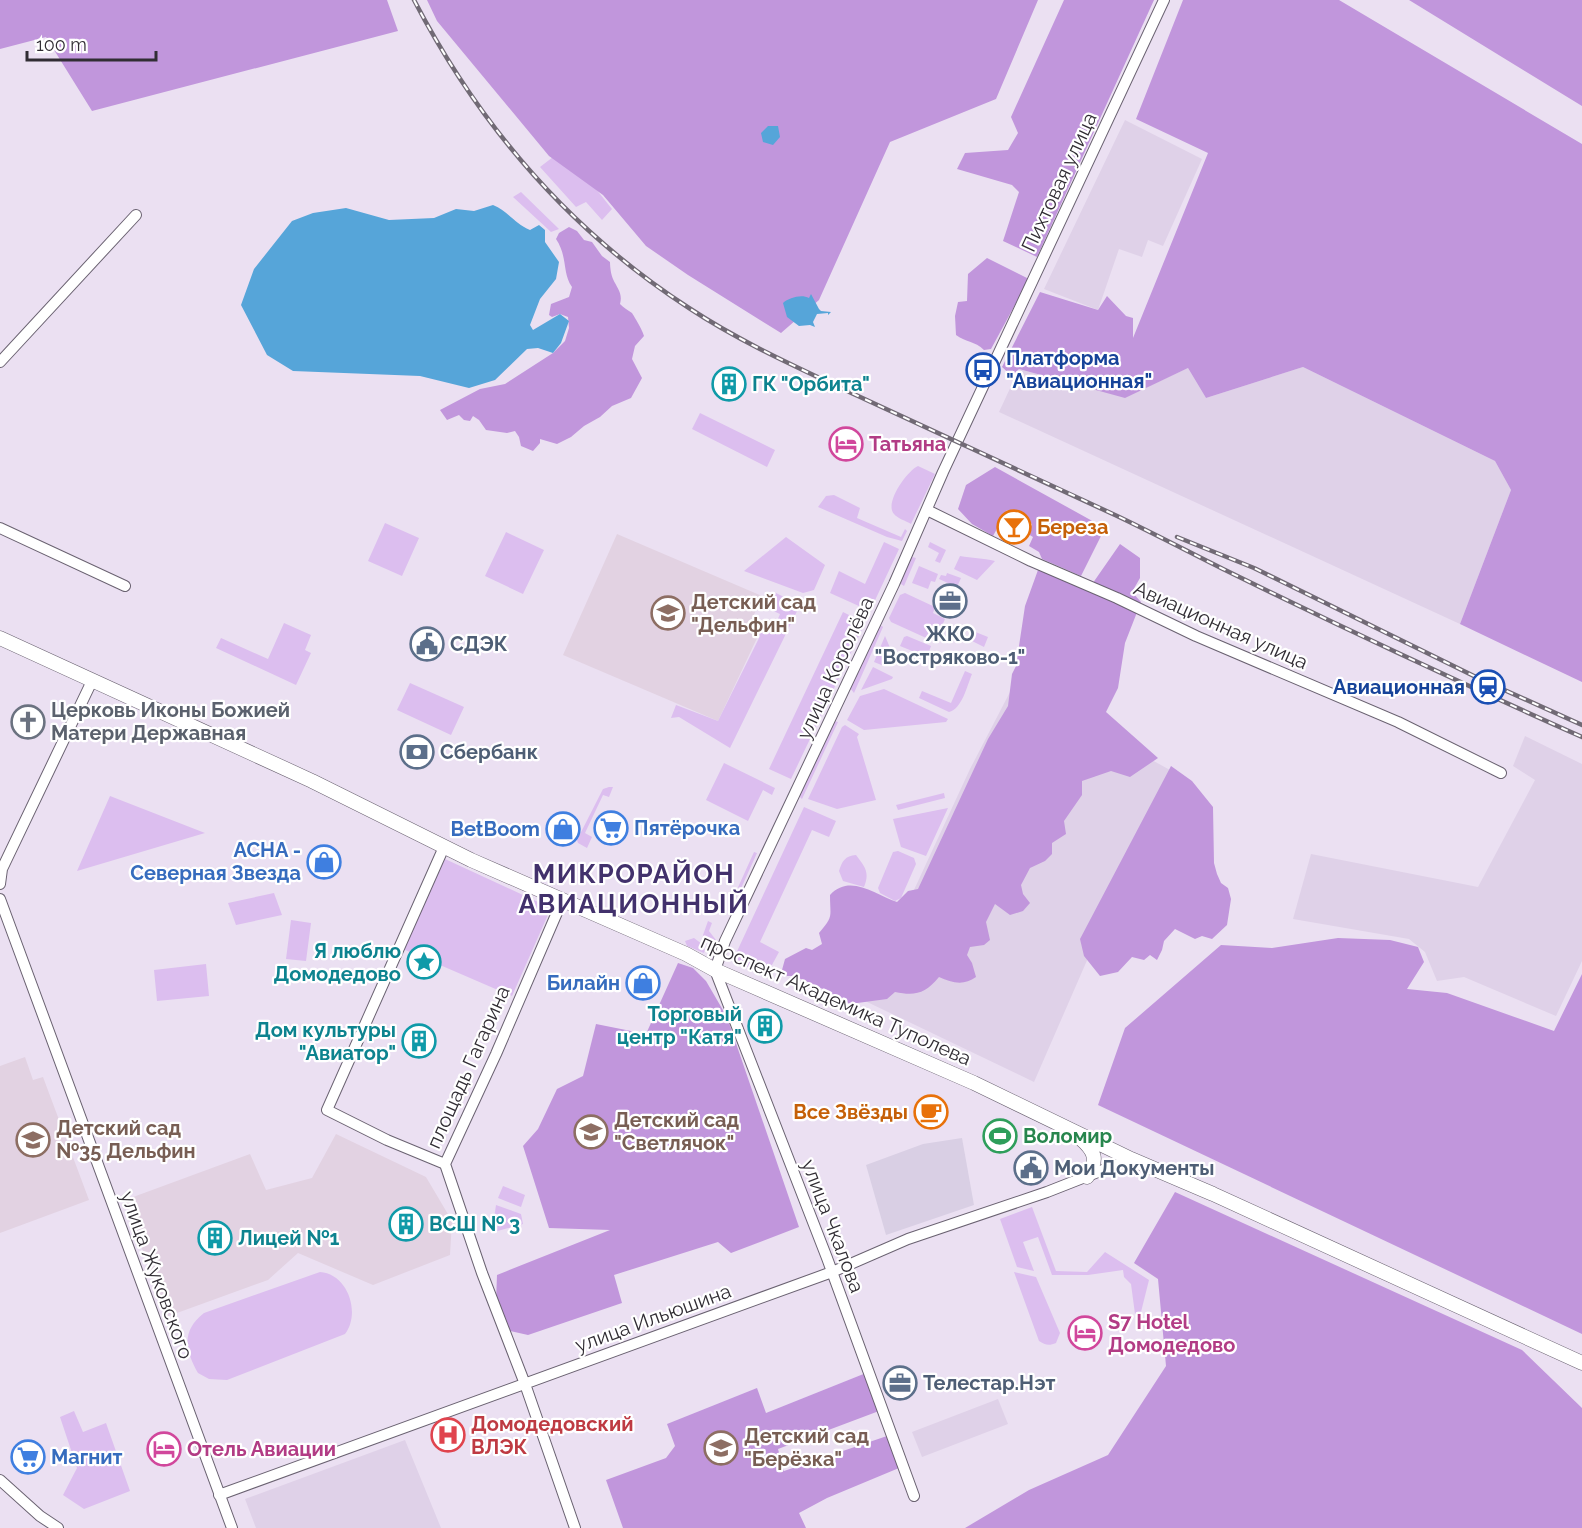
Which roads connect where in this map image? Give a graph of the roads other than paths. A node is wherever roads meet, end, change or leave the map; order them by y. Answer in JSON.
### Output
{"nodes":[{"id":1,"x":1164,"y":0,"type":"edge"},
{"id":2,"x":136,"y":215,"type":"dead end"},
{"id":3,"x":0,"y":362,"type":"edge"},
{"id":4,"x":986,"y":380,"type":"joint"},
{"id":5,"x":927,"y":510,"type":"junction"},
{"id":6,"x":0,"y":528,"type":"edge"},
{"id":7,"x":124,"y":586,"type":"dead end"},
{"id":8,"x":0,"y":638,"type":"edge"},
{"id":9,"x":92,"y":681,"type":"junction"},
{"id":10,"x":1501,"y":772,"type":"dead end"},
{"id":11,"x":444,"y":847,"type":"junction"},
{"id":12,"x":0,"y":884,"type":"edge"},
{"id":13,"x":0,"y":898,"type":"edge"},
{"id":14,"x":562,"y":901,"type":"junction"},
{"id":15,"x":714,"y":970,"type":"junction"},
{"id":16,"x":1074,"y":1133,"type":"junction"},
{"id":17,"x":1131,"y":1159,"type":"junction"},
{"id":18,"x":445,"y":1164,"type":"junction"},
{"id":19,"x":1087,"y":1177,"type":"junction"},
{"id":20,"x":832,"y":1272,"type":"junction"},
{"id":21,"x":1582,"y":1363,"type":"edge"},
{"id":22,"x":525,"y":1384,"type":"junction"},
{"id":23,"x":0,"y":1480,"type":"edge"},
{"id":24,"x":219,"y":1495,"type":"junction"},
{"id":25,"x":914,"y":1496,"type":"dead end"},
{"id":26,"x":58,"y":1528,"type":"edge"},
{"id":27,"x":230,"y":1528,"type":"edge"},
{"id":28,"x":574,"y":1528,"type":"edge"}],
"edges":[{"from":1,"to":4,"type":"street","name":"Пихтовая улица"},
{"from":2,"to":3,"type":"street"},
{"from":4,"to":5,"type":"street","name":"улица Королёва"},
{"from":5,"to":10,"type":"street","name":"Авиационная улица"},
{"from":5,"to":15,"type":"street","name":"улица Королёва"},
{"from":6,"to":7,"type":"street"},
{"from":8,"to":9,"type":"main road","name":"проспект Академика Туполева"},
{"from":9,"to":11,"type":"main road","name":"проспект Академика Туполева"},
{"from":9,"to":12,"type":"street"},
{"from":11,"to":14,"type":"main road","name":"проспект Академика Туполева"},
{"from":11,"to":18,"type":"street","name":"площадь Гагарина"},
{"from":13,"to":24,"type":"street","name":"улица Жуковского"},
{"from":14,"to":15,"type":"main road","name":"проспект Академика Туполева"},
{"from":14,"to":18,"type":"street","name":"площадь Гагарина"},
{"from":15,"to":16,"type":"main road","name":"проспект Академика Туполева"},
{"from":15,"to":20,"type":"street","name":"улица Чкалова"},
{"from":16,"to":17,"type":"main road","name":"проспект Академика Туполева"},
{"from":16,"to":19,"type":"main road"},
{"from":17,"to":19,"type":"street","name":"улица Ильюшина"},
{"from":17,"to":21,"type":"main road","name":"проспект Академика Туполева"},
{"from":18,"to":22,"type":"street"},
{"from":19,"to":20,"type":"street","name":"улица Ильюшина"},
{"from":20,"to":22,"type":"street","name":"улица Ильюшина"},
{"from":20,"to":25,"type":"street","name":"улица Чкалова"},
{"from":22,"to":24,"type":"street","name":"улица Ильюшина"},
{"from":22,"to":28,"type":"street"},
{"from":23,"to":26,"type":"street"},
{"from":24,"to":27,"type":"street"}]}
